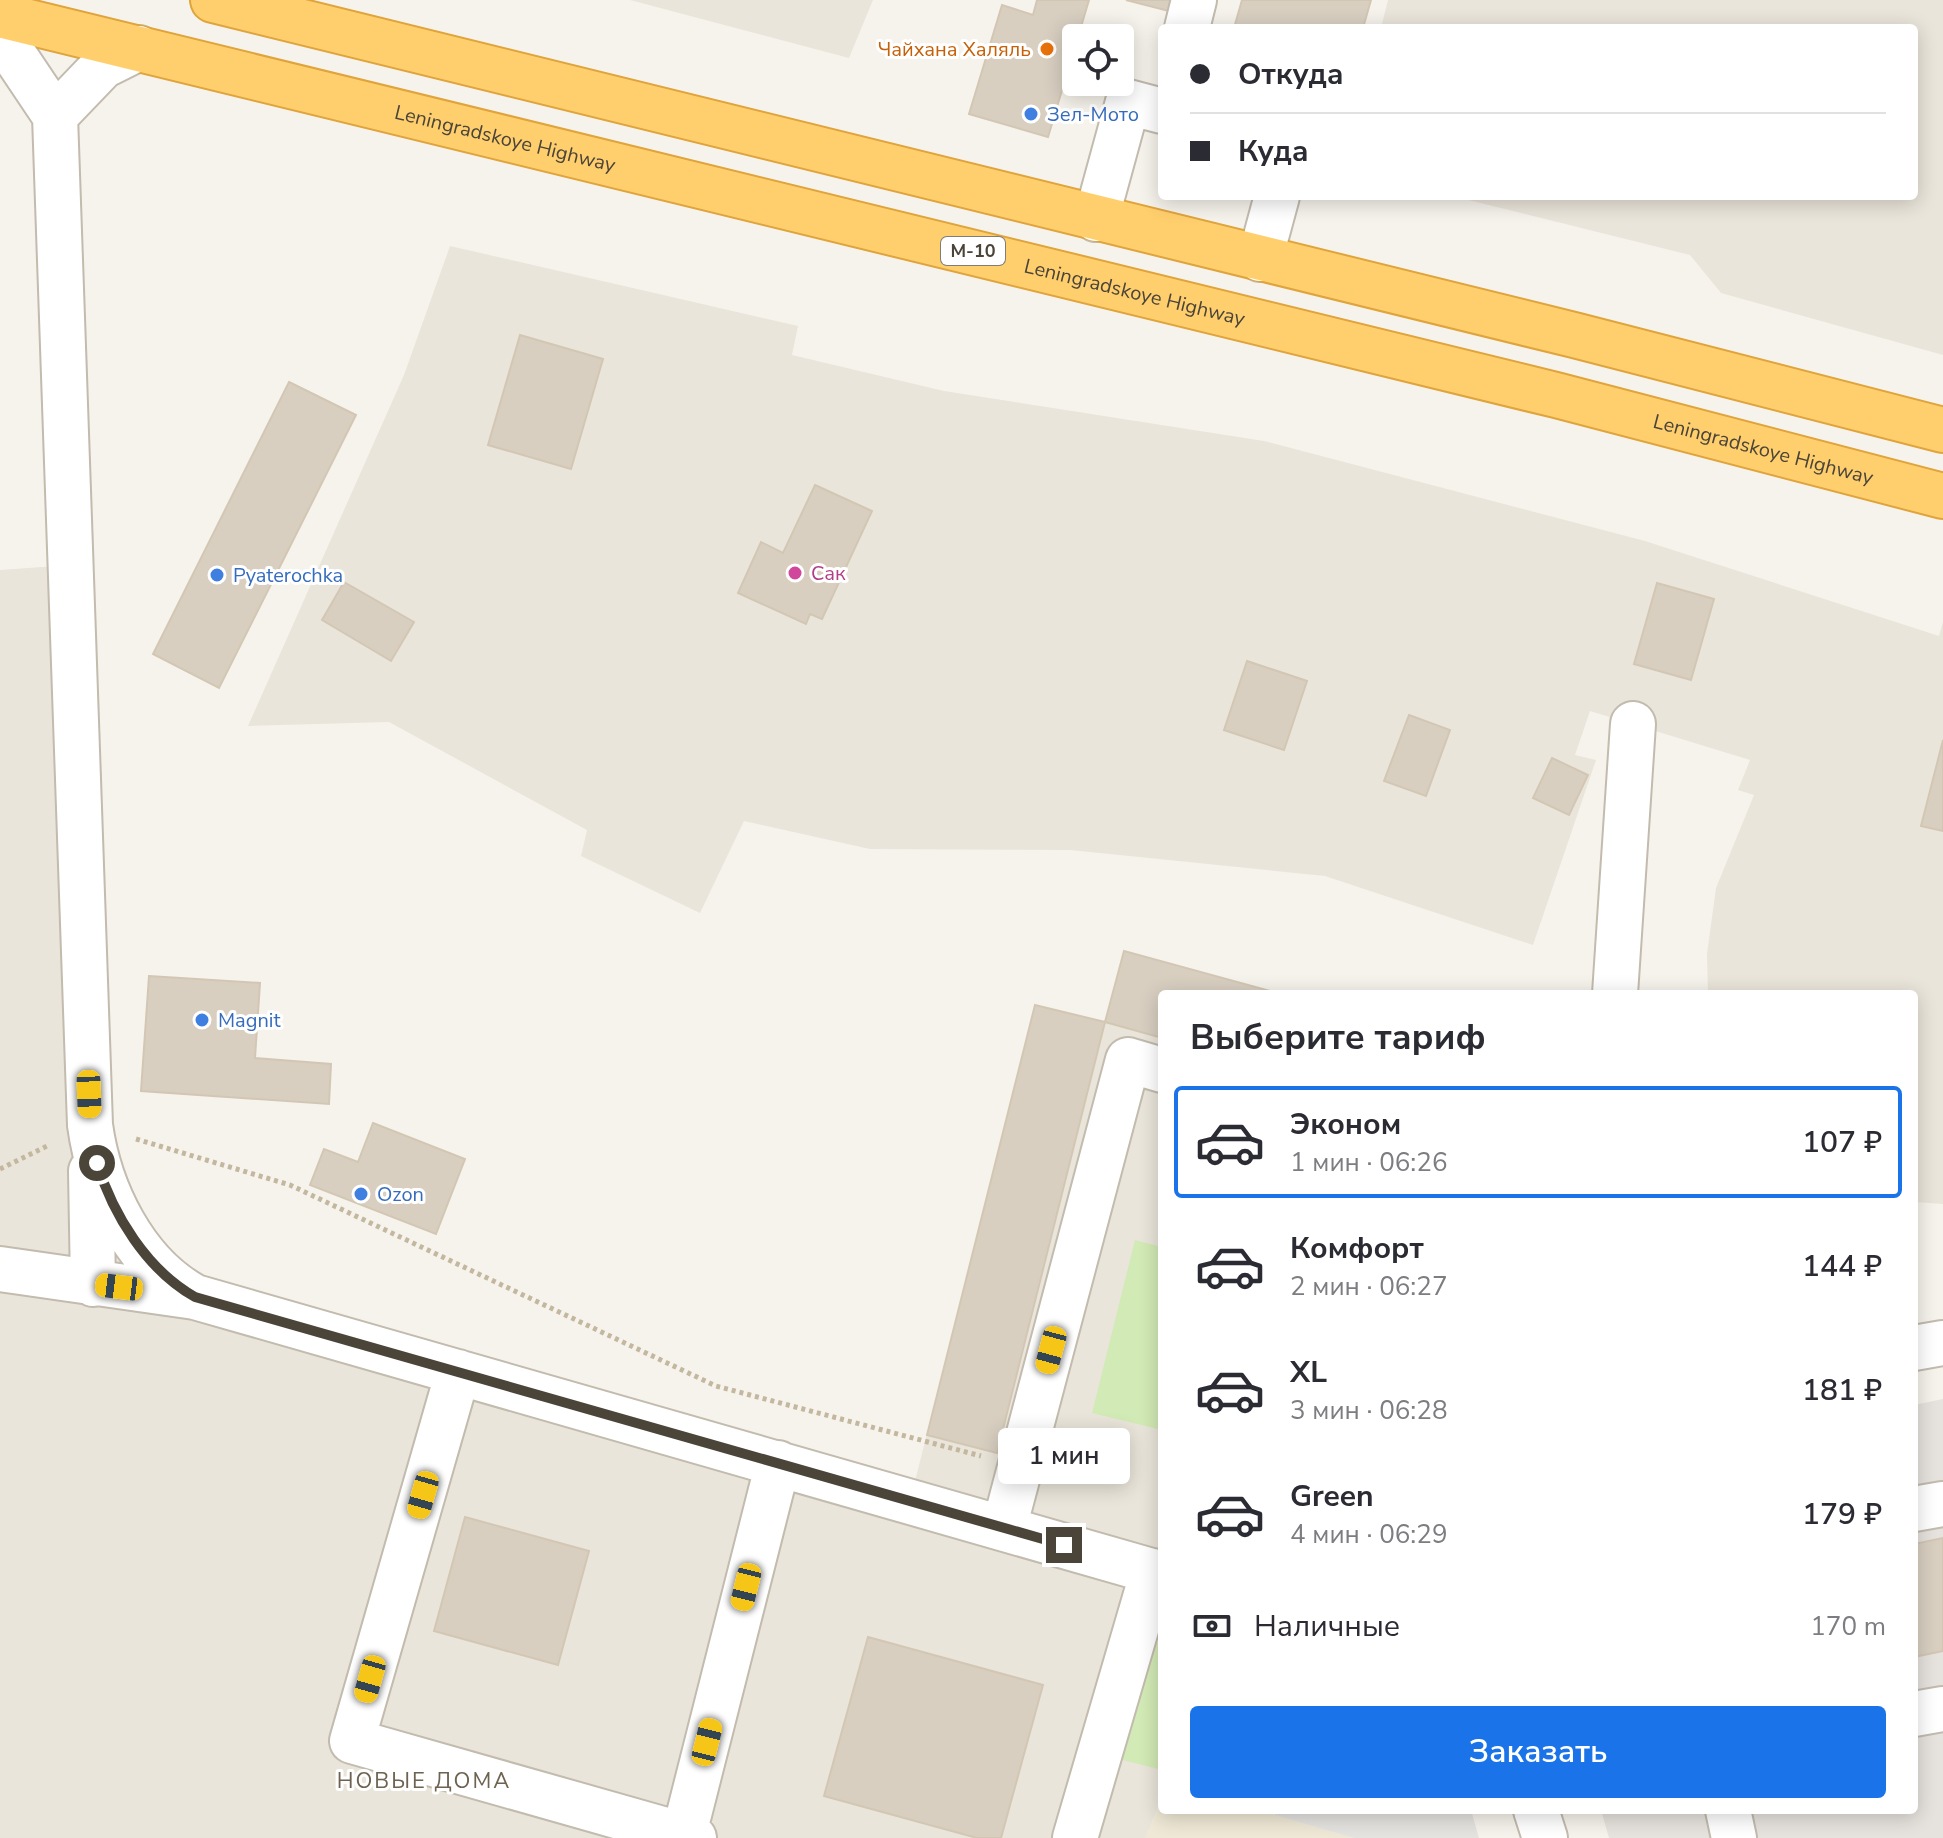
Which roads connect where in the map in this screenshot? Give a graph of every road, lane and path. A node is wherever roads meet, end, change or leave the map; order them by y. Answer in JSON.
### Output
{"nodes":[{"id":1,"x":213,"y":0,"type":"edge"},
{"id":2,"x":1194,"y":0,"type":"edge"},
{"id":3,"x":0,"y":15,"type":"edge"},
{"id":4,"x":1188,"y":24,"type":"edge"},
{"id":5,"x":0,"y":34,"type":"edge"},
{"id":6,"x":139,"y":48,"type":"junction"},
{"id":7,"x":1158,"y":110,"type":"edge"},
{"id":8,"x":55,"y":116,"type":"junction"},
{"id":9,"x":1276,"y":200,"type":"edge"},
{"id":10,"x":1096,"y":219,"type":"junction"},
{"id":11,"x":1260,"y":259,"type":"junction"},
{"id":12,"x":1943,"y":430,"type":"edge"},
{"id":13,"x":1943,"y":496,"type":"edge"},
{"id":14,"x":1633,"y":724,"type":"dead end"},
{"id":15,"x":1615,"y":990,"type":"edge"},
{"id":16,"x":1158,"y":1069,"type":"edge"},
{"id":17,"x":90,"y":1125,"type":"junction"},
{"id":18,"x":0,"y":1169,"type":"edge"},
{"id":19,"x":0,"y":1269,"type":"edge"},
{"id":20,"x":93,"y":1284,"type":"junction"},
{"id":21,"x":195,"y":1297,"type":"junction"},
{"id":22,"x":1943,"y":1343,"type":"edge"},
{"id":23,"x":1918,"y":1347,"type":"edge"},
{"id":24,"x":458,"y":1372,"type":"junction"},
{"id":25,"x":778,"y":1463,"type":"junction"},
{"id":26,"x":1021,"y":1466,"type":"junction"},
{"id":27,"x":1943,"y":1504,"type":"edge"},
{"id":28,"x":1918,"y":1508,"type":"edge"},
{"id":29,"x":1004,"y":1528,"type":"junction"},
{"id":30,"x":1158,"y":1572,"type":"edge"},
{"id":31,"x":1943,"y":1709,"type":"edge"},
{"id":32,"x":1918,"y":1713,"type":"edge"},
{"id":33,"x":1537,"y":1814,"type":"edge"},
{"id":34,"x":1729,"y":1814,"type":"edge"},
{"id":35,"x":687,"y":1837,"type":"edge"},
{"id":36,"x":1075,"y":1838,"type":"edge"},
{"id":37,"x":1545,"y":1838,"type":"edge"},
{"id":38,"x":1734,"y":1838,"type":"edge"}],
"edges":[{"from":1,"to":10,"type":"highway"},
{"from":2,"to":4,"type":"street"},
{"from":3,"to":6,"type":"highway","name":"Leningradskoye Highway","number":"М-10"},
{"from":5,"to":8,"type":"street"},
{"from":6,"to":8,"type":"street"},
{"from":6,"to":13,"type":"highway","name":"Leningradskoye Highway","number":"М-10"},
{"from":7,"to":10,"type":"street"},
{"from":8,"to":17,"type":"street"},
{"from":9,"to":11,"type":"street"},
{"from":10,"to":11,"type":"highway"},
{"from":11,"to":12,"type":"highway"},
{"from":14,"to":15,"type":"street"},
{"from":16,"to":26,"type":"street"},
{"from":17,"to":18,"type":"path"},
{"from":17,"to":20,"type":"street"},
{"from":17,"to":21,"type":"street"},
{"from":17,"to":26,"type":"path"},
{"from":19,"to":20,"type":"street"},
{"from":20,"to":21,"type":"street"},
{"from":21,"to":24,"type":"street"},
{"from":22,"to":23,"type":"street"},
{"from":24,"to":25,"type":"street"},
{"from":24,"to":35,"type":"street"},
{"from":25,"to":29,"type":"street"},
{"from":25,"to":35,"type":"street"},
{"from":26,"to":29,"type":"street"},
{"from":27,"to":28,"type":"street"},
{"from":29,"to":30,"type":"street"},
{"from":30,"to":36,"type":"street"},
{"from":31,"to":32,"type":"street"},
{"from":33,"to":37,"type":"street"},
{"from":34,"to":38,"type":"street"}]}
